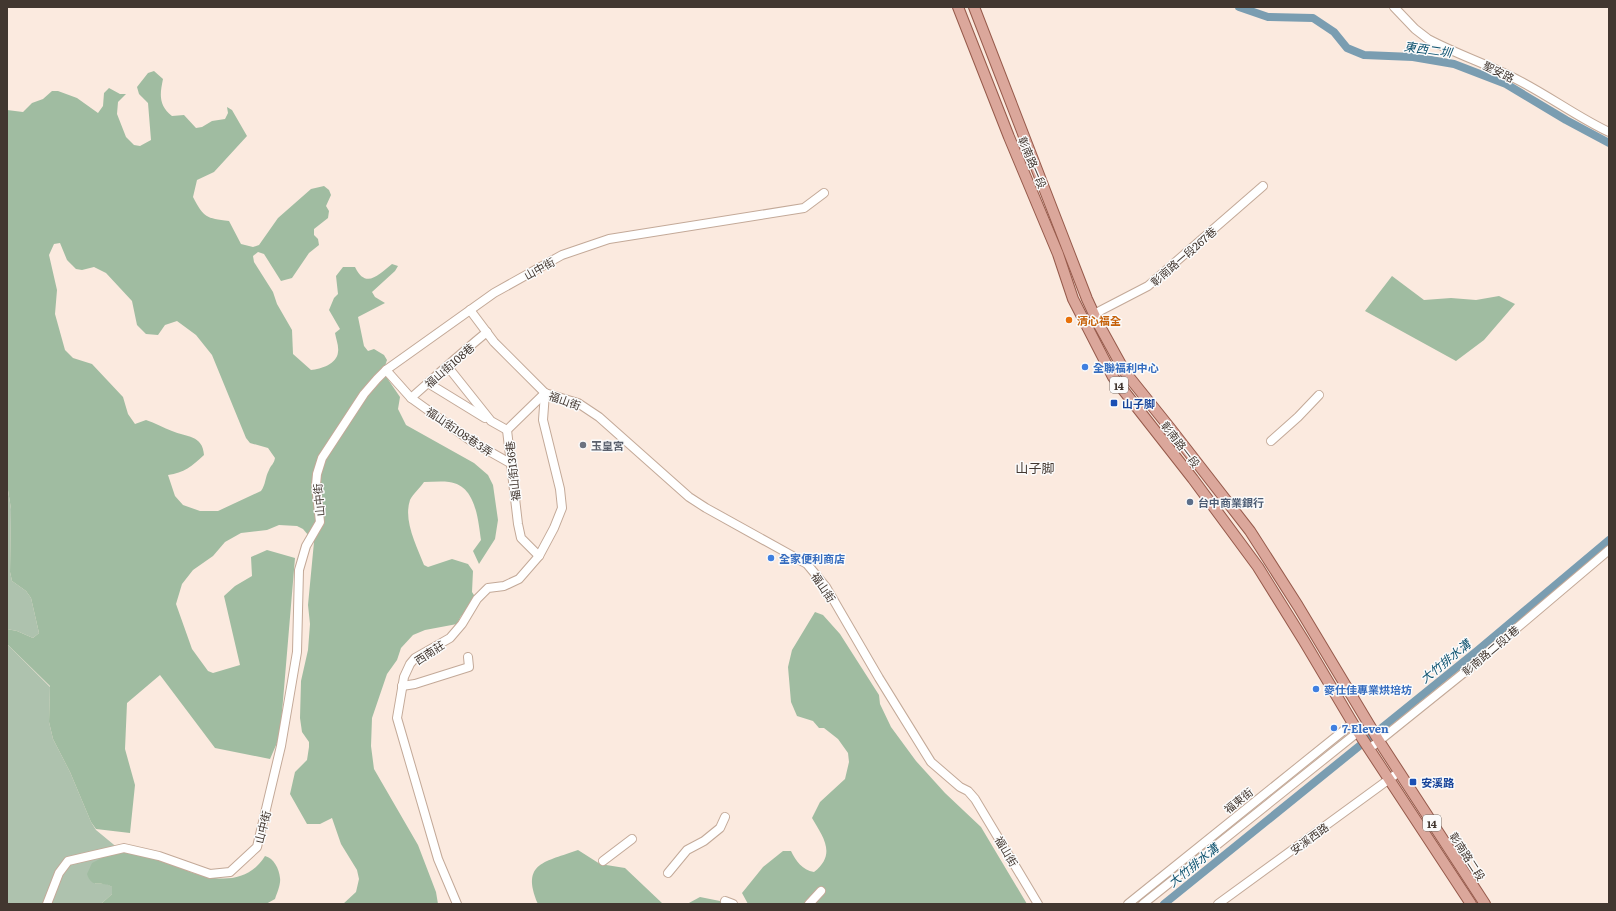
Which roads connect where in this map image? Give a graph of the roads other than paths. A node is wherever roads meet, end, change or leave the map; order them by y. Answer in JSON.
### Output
{"nodes":[{"id":1,"x":958,"y":7,"type":"edge"},
{"id":2,"x":974,"y":7,"type":"edge"},
{"id":3,"x":1394,"y":7,"type":"edge"},
{"id":4,"x":1609,"y":132,"type":"edge"},
{"id":5,"x":1263,"y":186,"type":"dead end"},
{"id":6,"x":824,"y":193,"type":"dead end"},
{"id":7,"x":470,"y":310,"type":"junction"},
{"id":8,"x":1094,"y":314,"type":"junction"},
{"id":9,"x":487,"y":332,"type":"junction"},
{"id":10,"x":448,"y":367,"type":"junction"},
{"id":11,"x":386,"y":370,"type":"junction"},
{"id":12,"x":428,"y":383,"type":"junction"},
{"id":13,"x":545,"y":393,"type":"junction"},
{"id":14,"x":1319,"y":395,"type":"dead end"},
{"id":15,"x":411,"y":398,"type":"junction"},
{"id":16,"x":491,"y":421,"type":"junction"},
{"id":17,"x":507,"y":430,"type":"junction"},
{"id":18,"x":1271,"y":441,"type":"dead end"},
{"id":19,"x":510,"y":463,"type":"junction"},
{"id":20,"x":1609,"y":550,"type":"edge"},
{"id":21,"x":539,"y":556,"type":"junction"},
{"id":22,"x":468,"y":657,"type":"dead end"},
{"id":23,"x":402,"y":686,"type":"junction"},
{"id":24,"x":1364,"y":716,"type":"junction"},
{"id":25,"x":1370,"y":726,"type":"junction"},
{"id":26,"x":1356,"y":728,"type":"junction"},
{"id":27,"x":1379,"y":741,"type":"junction"},
{"id":28,"x":1369,"y":749,"type":"junction"},
{"id":29,"x":1320,"y":750,"type":"junction"},
{"id":30,"x":1326,"y":757,"type":"junction"},
{"id":31,"x":1298,"y":768,"type":"junction"},
{"id":32,"x":1399,"y":772,"type":"junction"},
{"id":33,"x":1304,"y":775,"type":"junction"},
{"id":34,"x":1388,"y":780,"type":"junction"},
{"id":35,"x":1258,"y":800,"type":"junction"},
{"id":36,"x":1264,"y":807,"type":"junction"},
{"id":37,"x":725,"y":817,"type":"dead end"},
{"id":38,"x":1210,"y":838,"type":"junction"},
{"id":39,"x":632,"y":839,"type":"dead end"},
{"id":40,"x":1216,"y":845,"type":"junction"},
{"id":41,"x":603,"y":861,"type":"dead end"},
{"id":42,"x":668,"y":873,"type":"dead end"},
{"id":43,"x":821,"y":891,"type":"dead end"},
{"id":44,"x":47,"y":904,"type":"edge"},
{"id":45,"x":457,"y":904,"type":"edge"},
{"id":46,"x":809,"y":904,"type":"edge"},
{"id":47,"x":1038,"y":904,"type":"edge"},
{"id":48,"x":1128,"y":904,"type":"edge"},
{"id":49,"x":1143,"y":904,"type":"edge"},
{"id":50,"x":1218,"y":904,"type":"edge"},
{"id":51,"x":1471,"y":904,"type":"edge"},
{"id":52,"x":1485,"y":904,"type":"edge"}],
"edges":[{"from":1,"to":26,"type":"main road","name":"彰南路一段","number":"14"},
{"from":2,"to":8,"type":"main road","name":"彰南路一段","number":"14"},
{"from":3,"to":4,"type":"street","name":"聖安路"},
{"from":5,"to":8,"type":"street","name":"彰南路一段267巷"},
{"from":6,"to":7,"type":"street","name":"山中街"},
{"from":7,"to":9,"type":"street","name":"福山街"},
{"from":7,"to":11,"type":"street","name":"山中街"},
{"from":8,"to":24,"type":"main road","name":"彰南路一段","number":"14"},
{"from":9,"to":10,"type":"street","name":"福山街108巷"},
{"from":9,"to":13,"type":"street","name":"福山街"},
{"from":10,"to":12,"type":"street","name":"福山街108巷"},
{"from":10,"to":16,"type":"street"},
{"from":11,"to":15,"type":"street","name":"福山街108巷3弄"},
{"from":11,"to":44,"type":"street","name":"山中街"},
{"from":12,"to":15,"type":"street","name":"福山街108巷"},
{"from":12,"to":16,"type":"street"},
{"from":13,"to":17,"type":"street","name":"福山街136巷"},
{"from":13,"to":21,"type":"street","name":"西南莊"},
{"from":13,"to":47,"type":"street","name":"福山街"},
{"from":14,"to":18,"type":"street"},
{"from":15,"to":19,"type":"street","name":"福山街108巷3弄"},
{"from":16,"to":17,"type":"street"},
{"from":17,"to":19,"type":"street","name":"福山街136巷"},
{"from":19,"to":21,"type":"street","name":"福山街136巷"},
{"from":20,"to":27,"type":"street","name":"彰南路二段1巷"},
{"from":21,"to":23,"type":"street","name":"西南莊"},
{"from":22,"to":23,"type":"street"},
{"from":23,"to":45,"type":"street","name":"西南莊"},
{"from":24,"to":25,"type":"main road","number":"14"},
{"from":24,"to":26,"type":"main road","name":"福東街"},
{"from":25,"to":26,"type":"main road"},
{"from":25,"to":27,"type":"main road","number":"14"},
{"from":26,"to":28,"type":"main road","number":"14"},
{"from":26,"to":29,"type":"street","name":"福東街"},
{"from":26,"to":30,"type":"street","name":"福東街"},
{"from":27,"to":28,"type":"street","name":"彰南路二段1巷"},
{"from":27,"to":32,"type":"main road","name":"彰南路二段","number":"14"},
{"from":28,"to":34,"type":"main road","number":"14"},
{"from":29,"to":30,"type":"street"},
{"from":29,"to":31,"type":"street","name":"福東街"},
{"from":30,"to":33,"type":"street","name":"福東街"},
{"from":31,"to":33,"type":"street"},
{"from":31,"to":35,"type":"street","name":"福東街"},
{"from":32,"to":34,"type":"street","name":"安溪西路"},
{"from":32,"to":52,"type":"main road","name":"彰南路二段","number":"14"},
{"from":33,"to":36,"type":"street","name":"福東街"},
{"from":34,"to":50,"type":"street","name":"安溪西路"},
{"from":34,"to":51,"type":"main road","number":"14"},
{"from":35,"to":36,"type":"street"},
{"from":35,"to":38,"type":"street","name":"福東街"},
{"from":36,"to":40,"type":"street","name":"福東街"},
{"from":37,"to":42,"type":"street"},
{"from":38,"to":40,"type":"street"},
{"from":38,"to":48,"type":"street","name":"福東街"},
{"from":39,"to":41,"type":"street"},
{"from":40,"to":49,"type":"street","name":"福東街"},
{"from":43,"to":46,"type":"street"}]}
